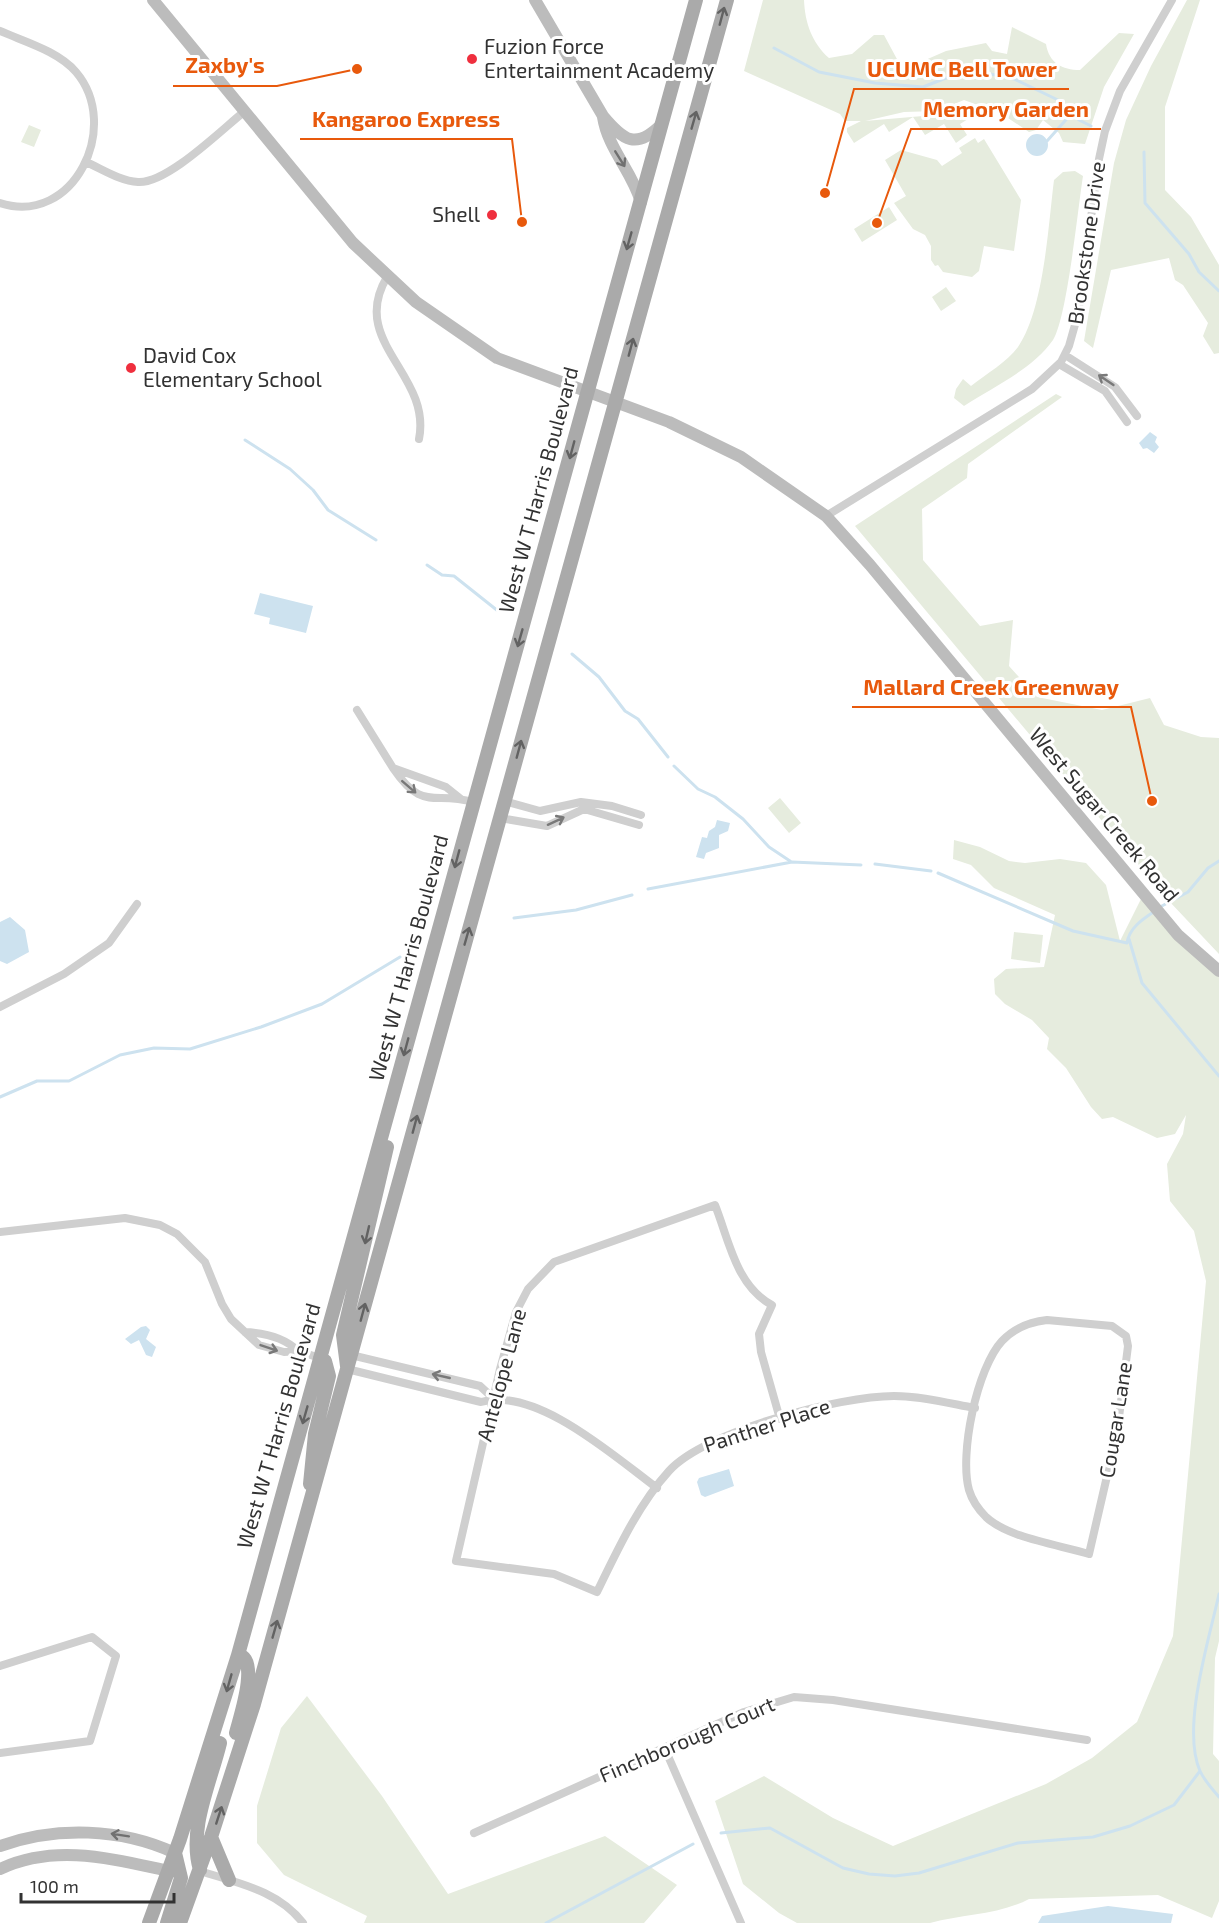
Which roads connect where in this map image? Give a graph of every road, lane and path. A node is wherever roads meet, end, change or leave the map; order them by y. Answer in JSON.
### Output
{"nodes":[{"id":1,"x":153,"y":0,"type":"edge"},
{"id":2,"x":535,"y":0,"type":"edge"},
{"id":3,"x":696,"y":0,"type":"edge"},
{"id":4,"x":727,"y":0,"type":"edge"},
{"id":5,"x":1172,"y":0,"type":"edge"},
{"id":6,"x":0,"y":31,"type":"edge"},
{"id":7,"x":244,"y":111,"type":"junction"},
{"id":8,"x":603,"y":116,"type":"junction"},
{"id":9,"x":662,"y":124,"type":"junction"},
{"id":10,"x":86,"y":162,"type":"junction"},
{"id":11,"x":640,"y":202,"type":"junction"},
{"id":12,"x":0,"y":203,"type":"edge"},
{"id":13,"x":387,"y":277,"type":"junction"},
{"id":14,"x":1065,"y":355,"type":"junction"},
{"id":15,"x":1059,"y":364,"type":"junction"},
{"id":16,"x":588,"y":393,"type":"junction"},
{"id":17,"x":615,"y":403,"type":"junction"},
{"id":18,"x":1137,"y":416,"type":"dead end"},
{"id":19,"x":1127,"y":422,"type":"dead end"},
{"id":20,"x":419,"y":439,"type":"dead end"},
{"id":21,"x":826,"y":516,"type":"junction"},
{"id":22,"x":357,"y":710,"type":"dead end"},
{"id":23,"x":393,"y":768,"type":"junction"},
{"id":24,"x":467,"y":801,"type":"junction"},
{"id":25,"x":504,"y":801,"type":"junction"},
{"id":26,"x":641,"y":814,"type":"dead end"},
{"id":27,"x":500,"y":818,"type":"junction"},
{"id":28,"x":639,"y":825,"type":"dead end"},
{"id":29,"x":137,"y":904,"type":"dead end"},
{"id":30,"x":1219,"y":971,"type":"edge"},
{"id":31,"x":0,"y":1007,"type":"edge"},
{"id":32,"x":393,"y":1095,"type":"junction"},
{"id":33,"x":0,"y":1232,"type":"edge"},
{"id":34,"x":320,"y":1358,"type":"junction"},
{"id":35,"x":349,"y":1362,"type":"junction"},
{"id":36,"x":493,"y":1398,"type":"junction"},
{"id":37,"x":975,"y":1408,"type":"junction"},
{"id":38,"x":780,"y":1419,"type":"junction"},
{"id":39,"x":657,"y":1488,"type":"junction"},
{"id":40,"x":309,"y":1507,"type":"junction"},
{"id":41,"x":597,"y":1592,"type":"joint"},
{"id":42,"x":238,"y":1655,"type":"junction"},
{"id":43,"x":0,"y":1666,"type":"edge"},
{"id":44,"x":217,"y":1724,"type":"junction"},
{"id":45,"x":1087,"y":1740,"type":"dead end"},
{"id":46,"x":665,"y":1749,"type":"junction"},
{"id":47,"x":0,"y":1754,"type":"edge"},
{"id":48,"x":228,"y":1788,"type":"junction"},
{"id":49,"x":474,"y":1833,"type":"dead end"},
{"id":50,"x":211,"y":1837,"type":"junction"},
{"id":51,"x":0,"y":1846,"type":"edge"},
{"id":52,"x":175,"y":1852,"type":"junction"},
{"id":53,"x":0,"y":1869,"type":"edge"},
{"id":54,"x":169,"y":1871,"type":"junction"},
{"id":55,"x":200,"y":1871,"type":"junction"},
{"id":56,"x":229,"y":1880,"type":"junction"},
{"id":57,"x":149,"y":1923,"type":"edge"},
{"id":58,"x":167,"y":1923,"type":"edge"},
{"id":59,"x":180,"y":1923,"type":"edge"},
{"id":60,"x":303,"y":1923,"type":"edge"},
{"id":61,"x":741,"y":1923,"type":"edge"}],
"edges":[{"from":1,"to":7,"type":"main road","name":"West Sugar Creek Road"},
{"from":2,"to":8,"type":"main road"},
{"from":3,"to":9,"type":"main road","name":"West W T Harris Boulevard"},
{"from":17,"to":4,"type":"main road","one_way":true},
{"from":5,"to":14,"type":"street","name":"Brookstone Drive"},
{"from":6,"to":10,"type":"street"},
{"from":7,"to":10,"type":"street"},
{"from":7,"to":13,"type":"main road","name":"West Sugar Creek Road"},
{"from":8,"to":9,"type":"main road"},
{"from":8,"to":11,"type":"main road","one_way":true},
{"from":9,"to":11,"type":"main road","name":"West W T Harris Boulevard"},
{"from":10,"to":12,"type":"street"},
{"from":11,"to":16,"type":"main road","name":"West W T Harris Boulevard","one_way":true},
{"from":13,"to":16,"type":"main road","name":"West Sugar Creek Road"},
{"from":13,"to":20,"type":"street"},
{"from":14,"to":15,"type":"street","name":"Brookstone Drive"},
{"from":18,"to":14,"type":"street","one_way":true},
{"from":15,"to":19,"type":"street"},
{"from":15,"to":21,"type":"street","name":"Brookstone Drive"},
{"from":16,"to":17,"type":"main road","name":"West Sugar Creek Road"},
{"from":16,"to":24,"type":"main road","name":"West W T Harris Boulevard","one_way":true},
{"from":17,"to":21,"type":"main road","name":"West Sugar Creek Road"},
{"from":25,"to":17,"type":"main road","one_way":true},
{"from":21,"to":30,"type":"main road","name":"West Sugar Creek Road"},
{"from":22,"to":23,"type":"street"},
{"from":23,"to":24,"type":"street"},
{"from":23,"to":24,"type":"street","one_way":true},
{"from":24,"to":32,"type":"main road","name":"West W T Harris Boulevard","one_way":true},
{"from":25,"to":26,"type":"street"},
{"from":25,"to":27,"type":"main road"},
{"from":27,"to":28,"type":"street","one_way":true},
{"from":35,"to":27,"type":"main road","one_way":true},
{"from":29,"to":31,"type":"street"},
{"from":32,"to":34,"type":"main road","name":"West W T Harris Boulevard"},
{"from":32,"to":35,"type":"main road","one_way":true},
{"from":33,"to":34,"type":"street"},
{"from":34,"to":40,"type":"main road"},
{"from":34,"to":42,"type":"main road","name":"West W T Harris Boulevard","one_way":true},
{"from":35,"to":36,"type":"street"},
{"from":36,"to":35,"type":"street","one_way":true},
{"from":35,"to":40,"type":"main road"},
{"from":36,"to":38,"type":"street","name":"Antelope Lane"},
{"from":36,"to":39,"type":"street"},
{"from":36,"to":41,"type":"street","name":"Antelope Lane"},
{"from":37,"to":37,"type":"street","name":"Cougar Lane"},
{"from":37,"to":38,"type":"street","name":"Panther Place"},
{"from":38,"to":39,"type":"street","name":"Panther Place"},
{"from":39,"to":41,"type":"street","name":"Panther Place"},
{"from":48,"to":40,"type":"main road","one_way":true},
{"from":42,"to":44,"type":"main road","name":"West W T Harris Boulevard","one_way":true},
{"from":42,"to":48,"type":"main road"},
{"from":43,"to":47,"type":"street"},
{"from":44,"to":52,"type":"main road","name":"West W T Harris Boulevard"},
{"from":44,"to":55,"type":"main road"},
{"from":45,"to":46,"type":"street","name":"Finchborough Court"},
{"from":46,"to":49,"type":"street","name":"Finchborough Court"},
{"from":46,"to":61,"type":"street"},
{"from":50,"to":48,"type":"main road","one_way":true},
{"from":50,"to":55,"type":"main road"},
{"from":50,"to":56,"type":"main road"},
{"from":52,"to":51,"type":"main road","one_way":true},
{"from":52,"to":54,"type":"main road","name":"West W T Harris Boulevard"},
{"from":52,"to":58,"type":"main road"},
{"from":53,"to":54,"type":"main road"},
{"from":54,"to":57,"type":"main road","name":"West W T Harris Boulevard"},
{"from":55,"to":56,"type":"street"},
{"from":55,"to":59,"type":"main road"},
{"from":56,"to":60,"type":"street"}]}
